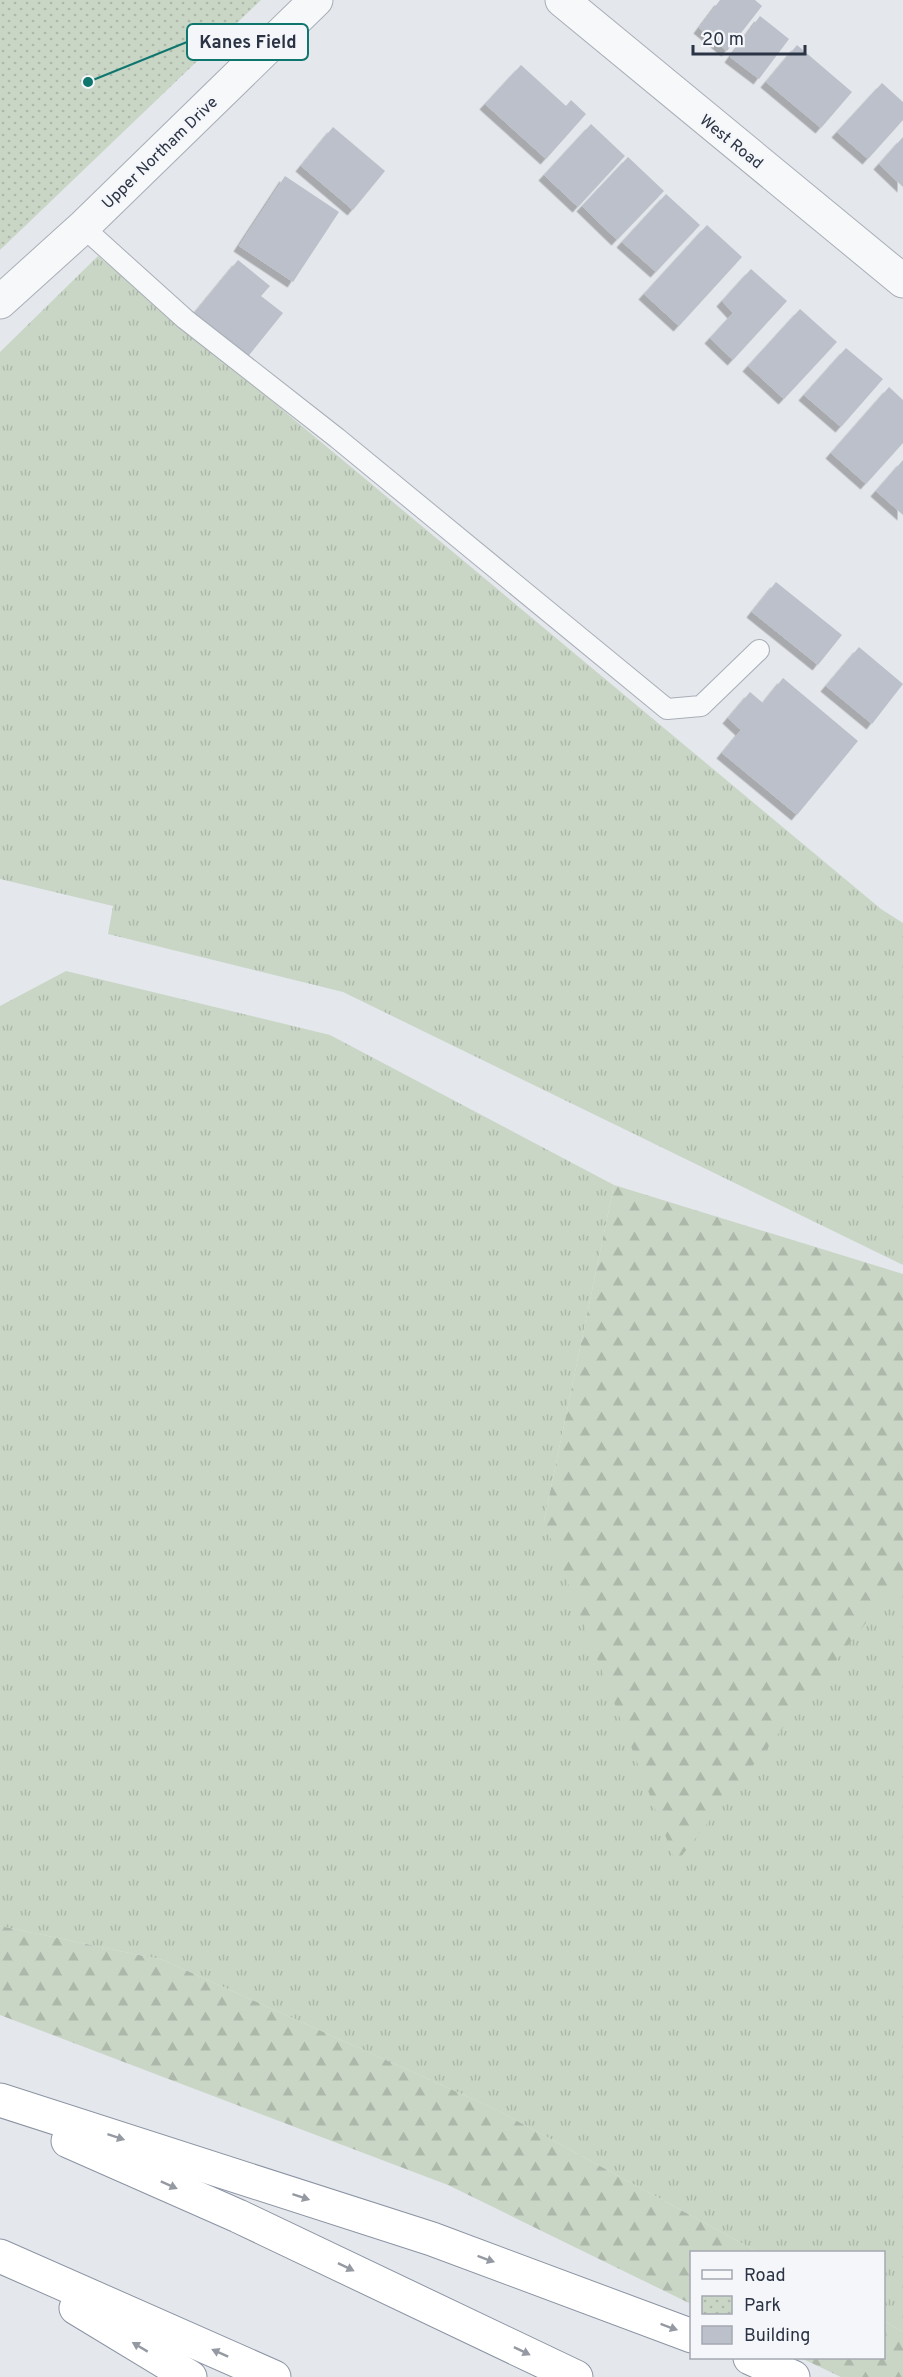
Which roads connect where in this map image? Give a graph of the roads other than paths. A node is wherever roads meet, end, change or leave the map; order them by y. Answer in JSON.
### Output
{"nodes":[{"id":1,"x":316,"y":0,"type":"edge"},
{"id":2,"x":562,"y":0,"type":"edge"},
{"id":3,"x":82,"y":227,"type":"junction"},
{"id":4,"x":903,"y":281,"type":"edge"},
{"id":5,"x":0,"y":302,"type":"edge"},
{"id":6,"x":759,"y":650,"type":"dead end"},
{"id":7,"x":0,"y":2100,"type":"edge"},
{"id":8,"x":0,"y":2112,"type":"edge"},
{"id":9,"x":0,"y":2256,"type":"edge"},
{"id":10,"x":0,"y":2263,"type":"edge"},
{"id":11,"x":690,"y":2335,"type":"edge"},
{"id":12,"x":752,"y":2359,"type":"edge"},
{"id":13,"x":190,"y":2377,"type":"edge"},
{"id":14,"x":274,"y":2377,"type":"edge"},
{"id":15,"x":576,"y":2377,"type":"edge"},
{"id":16,"x":793,"y":2377,"type":"edge"}],
"edges":[{"from":1,"to":3,"type":"street","name":"Upper Northam Drive"},
{"from":2,"to":4,"type":"street","name":"West Road"},
{"from":3,"to":5,"type":"street","name":"Upper Northam Drive"},
{"from":3,"to":6,"type":"lane"},
{"from":7,"to":11,"type":"highway","one_way":true},
{"from":8,"to":15,"type":"highway","one_way":true},
{"from":14,"to":9,"type":"highway","one_way":true},
{"from":13,"to":10,"type":"highway","one_way":true},
{"from":12,"to":16,"type":"highway"}]}
